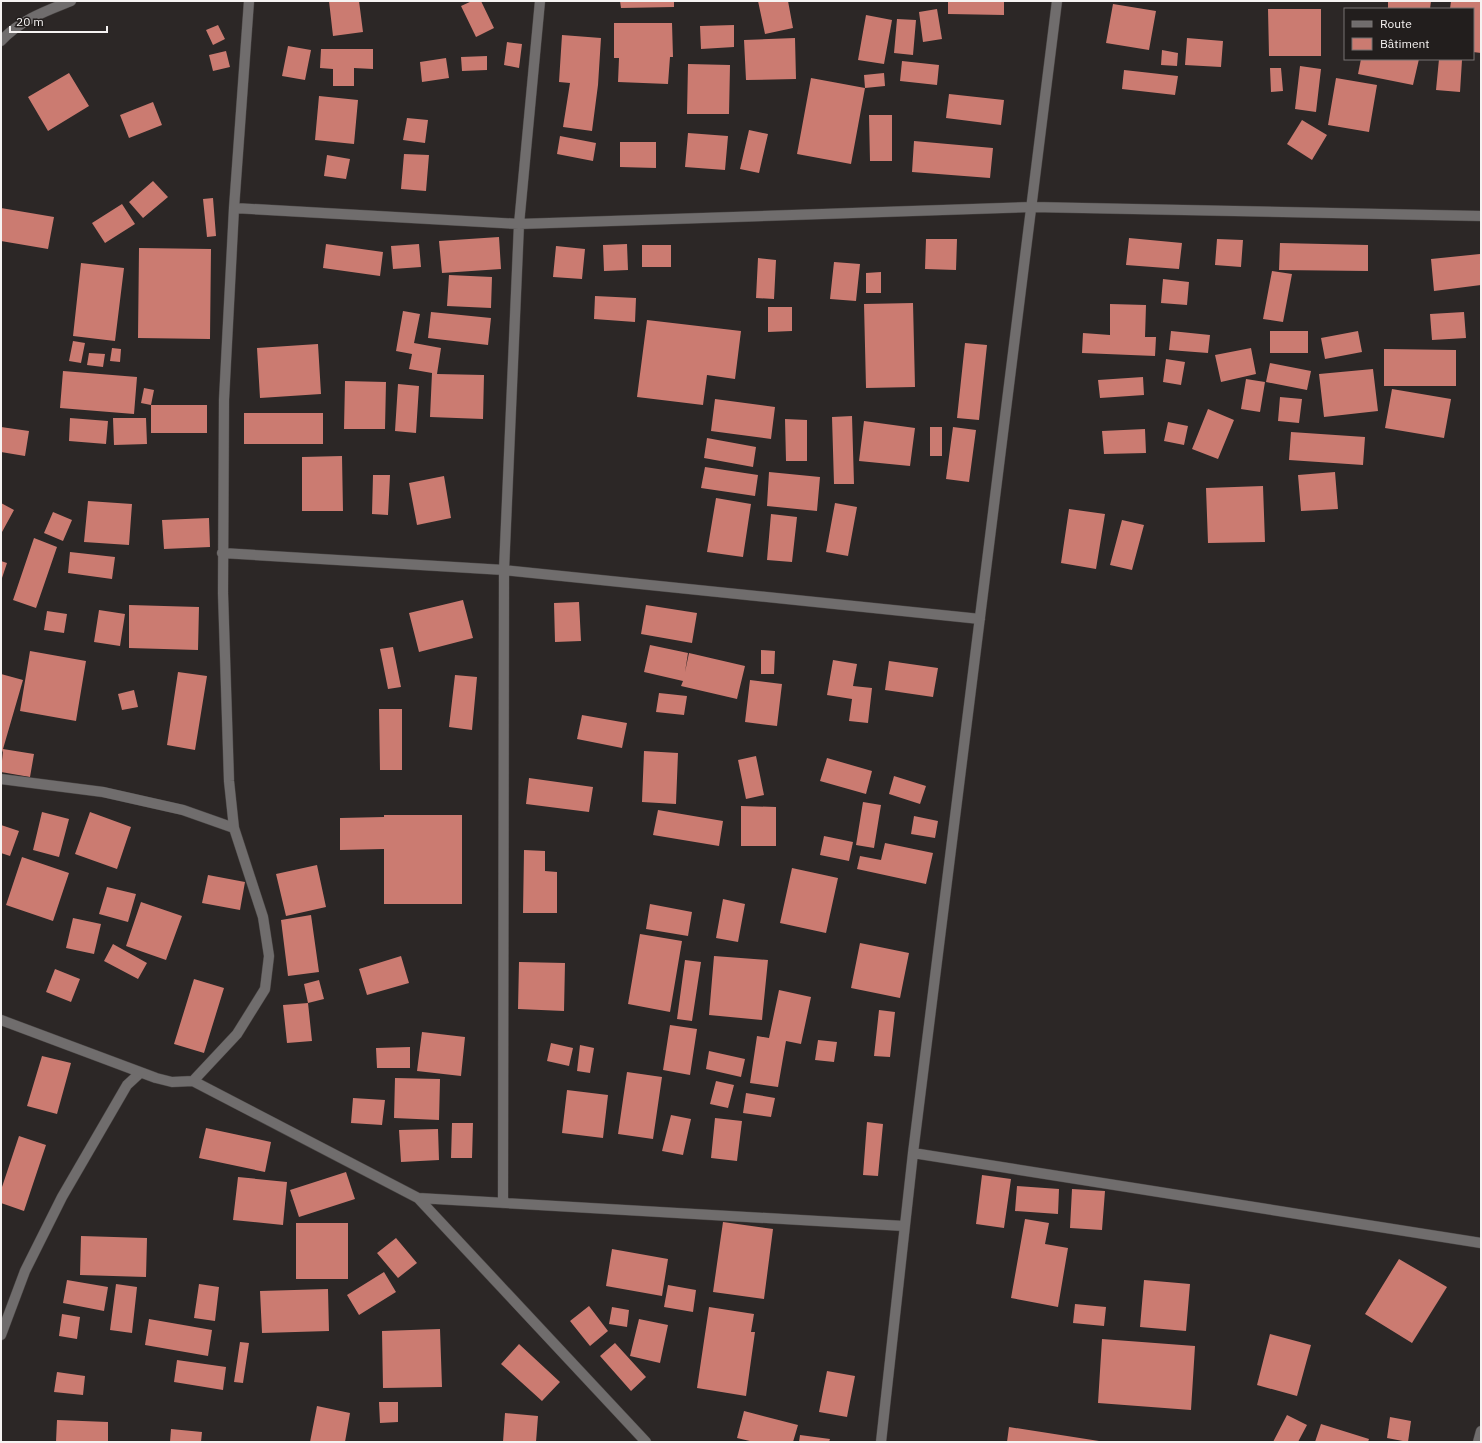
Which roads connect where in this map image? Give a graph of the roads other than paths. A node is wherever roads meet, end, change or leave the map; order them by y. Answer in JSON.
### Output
{"nodes":[{"id":1,"x":71,"y":1,"type":"edge"},
{"id":2,"x":249,"y":1,"type":"edge"},
{"id":3,"x":540,"y":1,"type":"edge"},
{"id":4,"x":1057,"y":1,"type":"edge"},
{"id":5,"x":1,"y":41,"type":"edge"},
{"id":6,"x":1032,"y":207,"type":"junction"},
{"id":7,"x":234,"y":208,"type":"junction"},
{"id":8,"x":1481,"y":216,"type":"edge"},
{"id":9,"x":519,"y":224,"type":"junction"},
{"id":10,"x":222,"y":553,"type":"junction"},
{"id":11,"x":504,"y":570,"type":"junction"},
{"id":12,"x":980,"y":619,"type":"junction"},
{"id":13,"x":1,"y":779,"type":"edge"},
{"id":14,"x":234,"y":828,"type":"junction"},
{"id":15,"x":1,"y":1020,"type":"edge"},
{"id":16,"x":140,"y":1073,"type":"junction"},
{"id":17,"x":193,"y":1081,"type":"junction"},
{"id":18,"x":913,"y":1153,"type":"junction"},
{"id":19,"x":418,"y":1198,"type":"junction"},
{"id":20,"x":503,"y":1203,"type":"junction"},
{"id":21,"x":904,"y":1226,"type":"junction"},
{"id":22,"x":1481,"y":1243,"type":"edge"},
{"id":23,"x":1,"y":1335,"type":"edge"},
{"id":24,"x":1481,"y":1431,"type":"edge"},
{"id":25,"x":646,"y":1442,"type":"edge"},
{"id":26,"x":881,"y":1442,"type":"edge"},
{"id":27,"x":1478,"y":1442,"type":"edge"}],
"edges":[{"from":1,"to":5,"type":"street"},
{"from":2,"to":7,"type":"street"},
{"from":3,"to":9,"type":"street"},
{"from":4,"to":6,"type":"street"},
{"from":6,"to":8,"type":"street"},
{"from":6,"to":9,"type":"street"},
{"from":6,"to":12,"type":"street"},
{"from":7,"to":9,"type":"street"},
{"from":7,"to":10,"type":"street"},
{"from":9,"to":11,"type":"street"},
{"from":10,"to":11,"type":"street"},
{"from":10,"to":14,"type":"street"},
{"from":11,"to":12,"type":"street"},
{"from":11,"to":20,"type":"street"},
{"from":12,"to":18,"type":"street"},
{"from":13,"to":14,"type":"street"},
{"from":14,"to":17,"type":"street"},
{"from":15,"to":16,"type":"street"},
{"from":16,"to":17,"type":"street"},
{"from":16,"to":23,"type":"street"},
{"from":17,"to":19,"type":"street"},
{"from":18,"to":21,"type":"street"},
{"from":18,"to":22,"type":"street"},
{"from":19,"to":20,"type":"street"},
{"from":19,"to":25,"type":"street"},
{"from":20,"to":21,"type":"street"},
{"from":21,"to":26,"type":"street"},
{"from":24,"to":27,"type":"street"}]}
